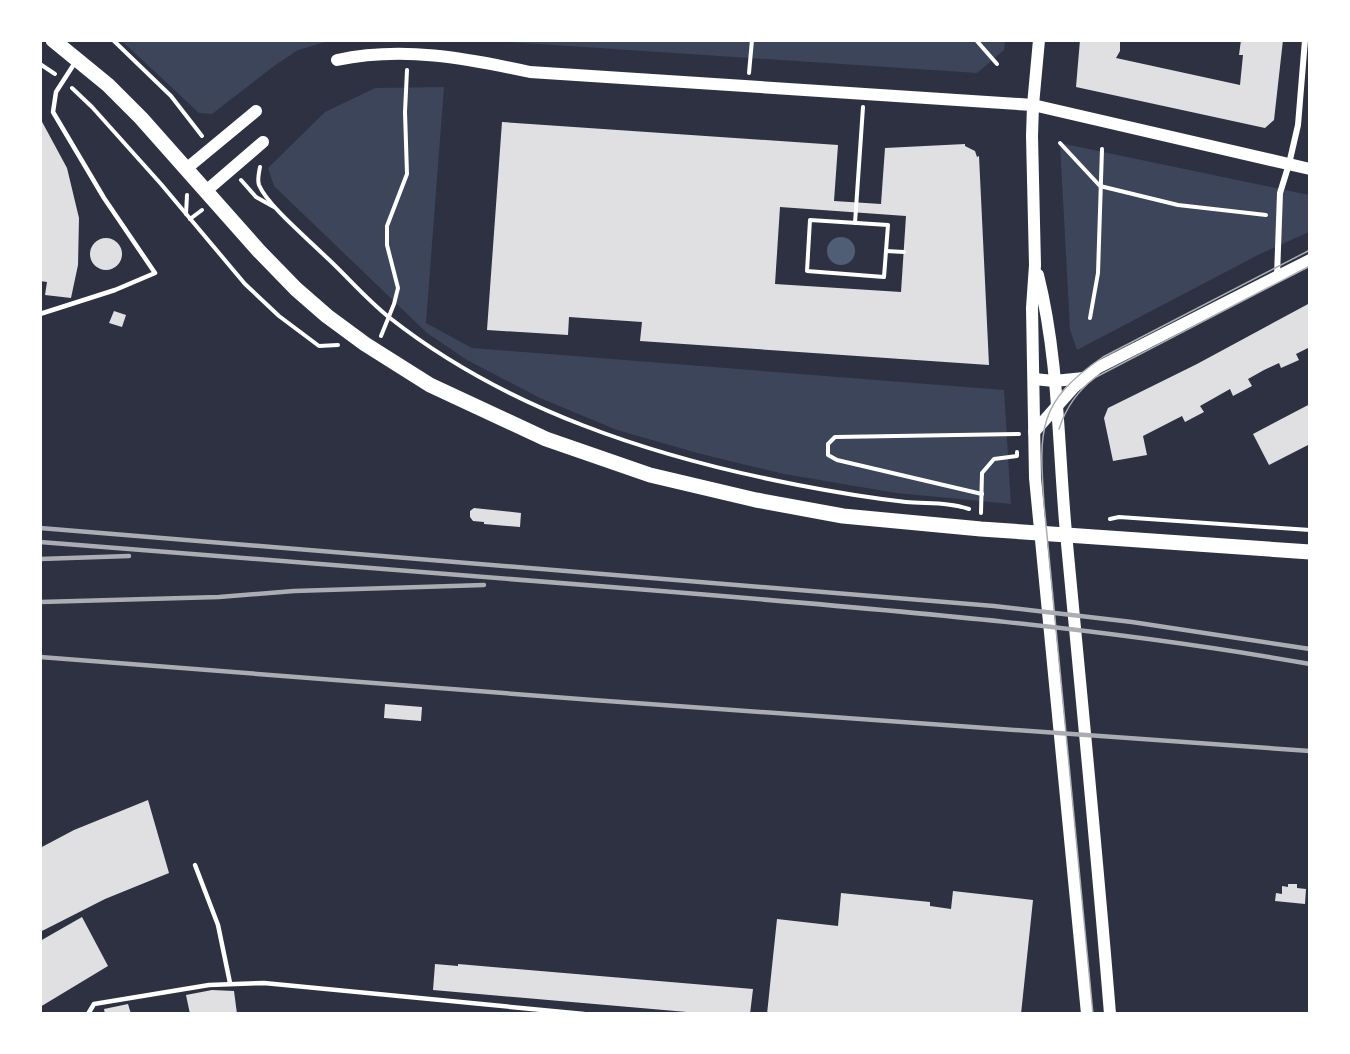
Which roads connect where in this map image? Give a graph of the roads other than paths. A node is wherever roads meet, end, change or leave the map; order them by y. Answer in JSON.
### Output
{"nodes":[{"id":1,"x":53,"y":40,"type":"edge"},
{"id":2,"x":1039,"y":40,"type":"edge"},
{"id":3,"x":1305,"y":40,"type":"edge"},
{"id":4,"x":77,"y":59,"type":"junction"},
{"id":5,"x":337,"y":60,"type":"dead end"},
{"id":6,"x":1033,"y":105,"type":"junction"},
{"id":7,"x":256,"y":111,"type":"dead end"},
{"id":8,"x":263,"y":142,"type":"road end"},
{"id":9,"x":1289,"y":164,"type":"junction"},
{"id":10,"x":186,"y":169,"type":"junction"},
{"id":11,"x":1310,"y":169,"type":"edge"},
{"id":12,"x":206,"y":191,"type":"junction"},
{"id":13,"x":1310,"y":260,"type":"edge"},
{"id":14,"x":1035,"y":265,"type":"junction"},
{"id":15,"x":1277,"y":276,"type":"junction"},
{"id":16,"x":40,"y":314,"type":"edge"},
{"id":17,"x":1084,"y":378,"type":"junction"},
{"id":18,"x":1034,"y":379,"type":"junction"},
{"id":19,"x":1054,"y":381,"type":"junction"},
{"id":20,"x":1057,"y":408,"type":"junction"},
{"id":21,"x":1034,"y":432,"type":"junction"},
{"id":22,"x":1310,"y":552,"type":"edge"},
{"id":23,"x":195,"y":865,"type":"dead end"},
{"id":24,"x":1101,"y":937,"type":"junction"},
{"id":25,"x":230,"y":983,"type":"junction"},
{"id":26,"x":88,"y":1014,"type":"edge"},
{"id":27,"x":584,"y":1014,"type":"edge"},
{"id":28,"x":1087,"y":1014,"type":"edge"},
{"id":29,"x":1104,"y":1014,"type":"edge"},
{"id":30,"x":1110,"y":1014,"type":"edge"}],
"edges":[{"from":1,"to":4,"type":"main road"},
{"from":2,"to":6,"type":"main road"},
{"from":3,"to":9,"type":"street"},
{"from":4,"to":10,"type":"main road"},
{"from":4,"to":16,"type":"lane"},
{"from":5,"to":6,"type":"main road"},
{"from":6,"to":9,"type":"main road"},
{"from":6,"to":14,"type":"main road"},
{"from":7,"to":10,"type":"main road"},
{"from":8,"to":12,"type":"main road"},
{"from":9,"to":11,"type":"main road"},
{"from":9,"to":15,"type":"street"},
{"from":10,"to":12,"type":"main road"},
{"from":12,"to":22,"type":"main road"},
{"from":13,"to":15,"type":"main road"},
{"from":14,"to":18,"type":"main road"},
{"from":14,"to":19,"type":"main road"},
{"from":15,"to":17,"type":"main road"},
{"from":17,"to":19,"type":"main road"},
{"from":17,"to":20,"type":"main road"},
{"from":18,"to":19,"type":"main road"},
{"from":18,"to":21,"type":"main road"},
{"from":19,"to":20,"type":"main road"},
{"from":20,"to":21,"type":"main road"},
{"from":20,"to":24,"type":"main road"},
{"from":21,"to":28,"type":"main road"},
{"from":23,"to":25,"type":"lane"},
{"from":24,"to":29,"type":"lane"},
{"from":24,"to":30,"type":"main road"},
{"from":25,"to":26,"type":"lane"},
{"from":25,"to":27,"type":"lane"}]}
